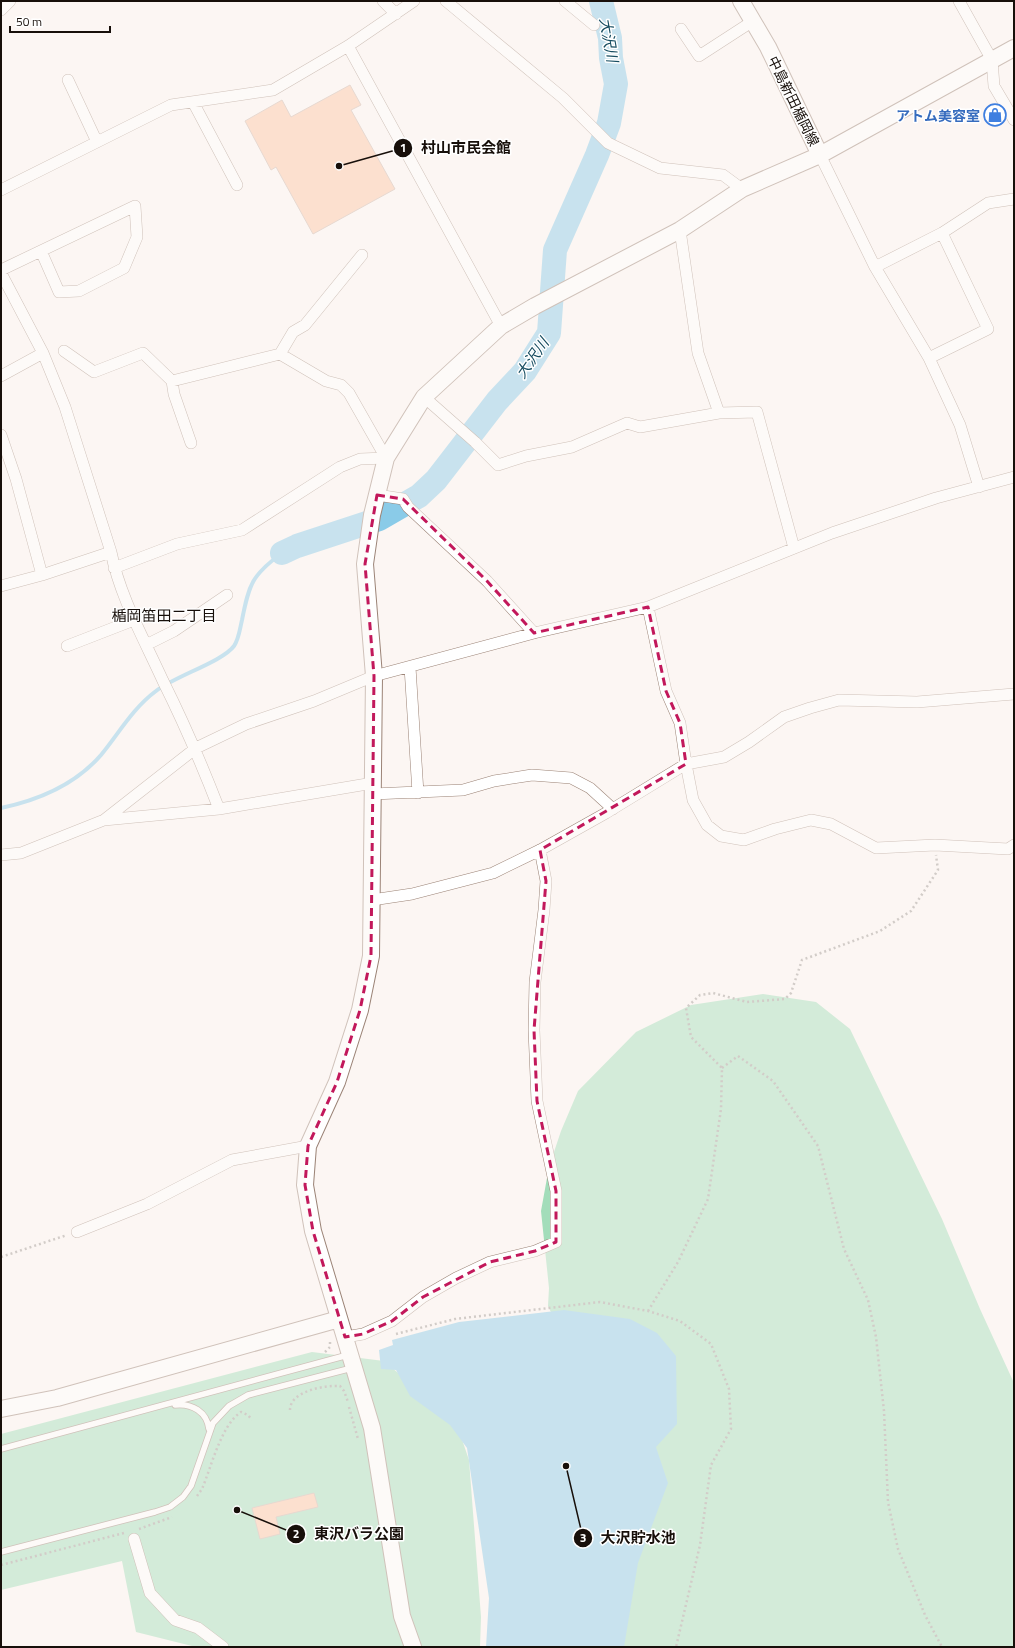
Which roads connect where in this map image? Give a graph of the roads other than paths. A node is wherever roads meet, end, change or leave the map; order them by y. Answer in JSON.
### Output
{"nodes":[{"id":1,"x":10,"y":1,"type":"edge"},
{"id":2,"x":383,"y":1,"type":"edge"},
{"id":3,"x":414,"y":1,"type":"edge"},
{"id":4,"x":446,"y":1,"type":"edge"},
{"id":5,"x":565,"y":1,"type":"edge"},
{"id":6,"x":741,"y":1,"type":"edge"},
{"id":7,"x":959,"y":1,"type":"edge"},
{"id":8,"x":1,"y":10,"type":"edge"},
{"id":9,"x":396,"y":14,"type":"junction"},
{"id":10,"x":753,"y":21,"type":"junction"},
{"id":11,"x":594,"y":25,"type":"dead end"},
{"id":12,"x":681,"y":29,"type":"dead end"},
{"id":13,"x":348,"y":46,"type":"junction"},
{"id":14,"x":1014,"y":48,"type":"edge"},
{"id":15,"x":992,"y":60,"type":"junction"},
{"id":16,"x":68,"y":80,"type":"dead end"},
{"id":17,"x":193,"y":102,"type":"junction"},
{"id":18,"x":1014,"y":120,"type":"edge"},
{"id":19,"x":97,"y":142,"type":"junction"},
{"id":20,"x":820,"y":155,"type":"junction"},
{"id":21,"x":236,"y":185,"type":"dead end"},
{"id":22,"x":742,"y":189,"type":"junction"},
{"id":23,"x":1,"y":190,"type":"edge"},
{"id":24,"x":1014,"y":199,"type":"edge"},
{"id":25,"x":680,"y":230,"type":"junction"},
{"id":26,"x":942,"y":233,"type":"junction"},
{"id":27,"x":41,"y":251,"type":"junction"},
{"id":28,"x":362,"y":255,"type":"dead end"},
{"id":29,"x":876,"y":267,"type":"junction"},
{"id":30,"x":1,"y":270,"type":"edge"},
{"id":31,"x":1,"y":273,"type":"edge"},
{"id":32,"x":501,"y":326,"type":"junction"},
{"id":33,"x":64,"y":351,"type":"dead end"},
{"id":34,"x":43,"y":353,"type":"junction"},
{"id":35,"x":280,"y":354,"type":"junction"},
{"id":36,"x":929,"y":358,"type":"junction"},
{"id":37,"x":1,"y":376,"type":"edge"},
{"id":38,"x":172,"y":381,"type":"junction"},
{"id":39,"x":424,"y":397,"type":"junction"},
{"id":40,"x":719,"y":413,"type":"junction"},
{"id":41,"x":1,"y":435,"type":"edge"},
{"id":42,"x":191,"y":443,"type":"dead end"},
{"id":43,"x":386,"y":458,"type":"junction"},
{"id":44,"x":1014,"y":477,"type":"edge"},
{"id":45,"x":979,"y":487,"type":"junction"},
{"id":46,"x":378,"y":495,"type":"junction"},
{"id":47,"x":794,"y":548,"type":"junction"},
{"id":48,"x":111,"y":552,"type":"junction"},
{"id":49,"x":114,"y":568,"type":"junction"},
{"id":50,"x":42,"y":575,"type":"junction"},
{"id":51,"x":1,"y":586,"type":"edge"},
{"id":52,"x":227,"y":595,"type":"dead end"},
{"id":53,"x":648,"y":608,"type":"junction"},
{"id":54,"x":134,"y":620,"type":"junction"},
{"id":55,"x":534,"y":634,"type":"junction"},
{"id":56,"x":146,"y":645,"type":"junction"},
{"id":57,"x":67,"y":646,"type":"dead end"},
{"id":58,"x":410,"y":666,"type":"junction"},
{"id":59,"x":374,"y":676,"type":"junction"},
{"id":60,"x":1014,"y":694,"type":"edge"},
{"id":61,"x":196,"y":748,"type":"junction"},
{"id":62,"x":686,"y":764,"type":"junction"},
{"id":63,"x":373,"y":789,"type":"junction"},
{"id":64,"x":418,"y":793,"type":"junction"},
{"id":65,"x":613,"y":808,"type":"junction"},
{"id":66,"x":219,"y":809,"type":"junction"},
{"id":67,"x":104,"y":820,"type":"junction"},
{"id":68,"x":1014,"y":845,"type":"edge"},
{"id":69,"x":540,"y":850,"type":"junction"},
{"id":70,"x":1,"y":855,"type":"edge"},
{"id":71,"x":372,"y":900,"type":"junction"},
{"id":72,"x":308,"y":1146,"type":"junction"},
{"id":73,"x":77,"y":1232,"type":"road end"},
{"id":74,"x":339,"y":1319,"type":"junction"},
{"id":75,"x":345,"y":1337,"type":"junction"},
{"id":76,"x":352,"y":1361,"type":"junction"},
{"id":77,"x":159,"y":1407,"type":"junction"},
{"id":78,"x":1,"y":1409,"type":"edge"},
{"id":79,"x":209,"y":1431,"type":"junction"},
{"id":80,"x":1,"y":1449,"type":"edge"},
{"id":81,"x":134,"y":1539,"type":"dead end"},
{"id":82,"x":1,"y":1552,"type":"edge"},
{"id":83,"x":223,"y":1647,"type":"edge"},
{"id":84,"x":414,"y":1647,"type":"edge"}],
"edges":[{"from":1,"to":8,"type":"street"},
{"from":2,"to":9,"type":"street"},
{"from":3,"to":9,"type":"street"},
{"from":4,"to":22,"type":"street"},
{"from":5,"to":11,"type":"street"},
{"from":6,"to":10,"type":"street","name":"中島新田楯岡線"},
{"from":7,"to":15,"type":"street"},
{"from":9,"to":13,"type":"street"},
{"from":10,"to":12,"type":"street"},
{"from":10,"to":20,"type":"street","name":"中島新田楯岡線"},
{"from":13,"to":17,"type":"street"},
{"from":13,"to":32,"type":"street"},
{"from":14,"to":15,"type":"street","name":"中島新田楯岡線"},
{"from":15,"to":18,"type":"street"},
{"from":15,"to":20,"type":"street","name":"中島新田楯岡線"},
{"from":16,"to":19,"type":"street"},
{"from":17,"to":19,"type":"street"},
{"from":17,"to":21,"type":"street"},
{"from":19,"to":23,"type":"street"},
{"from":20,"to":22,"type":"street"},
{"from":20,"to":29,"type":"street"},
{"from":22,"to":25,"type":"street"},
{"from":24,"to":26,"type":"street"},
{"from":25,"to":32,"type":"street"},
{"from":25,"to":40,"type":"street"},
{"from":26,"to":29,"type":"street"},
{"from":26,"to":36,"type":"street"},
{"from":27,"to":27,"type":"street"},
{"from":27,"to":30,"type":"street"},
{"from":28,"to":35,"type":"street"},
{"from":29,"to":36,"type":"street"},
{"from":31,"to":34,"type":"street"},
{"from":32,"to":39,"type":"street"},
{"from":33,"to":38,"type":"street"},
{"from":34,"to":37,"type":"street"},
{"from":34,"to":48,"type":"street"},
{"from":35,"to":38,"type":"street"},
{"from":35,"to":43,"type":"street"},
{"from":36,"to":45,"type":"street"},
{"from":38,"to":42,"type":"street"},
{"from":39,"to":40,"type":"street"},
{"from":39,"to":43,"type":"street"},
{"from":40,"to":47,"type":"street"},
{"from":41,"to":50,"type":"street"},
{"from":43,"to":46,"type":"street"},
{"from":43,"to":49,"type":"street"},
{"from":44,"to":45,"type":"street"},
{"from":45,"to":47,"type":"street"},
{"from":46,"to":55,"type":"street"},
{"from":46,"to":59,"type":"street"},
{"from":47,"to":53,"type":"street"},
{"from":48,"to":49,"type":"street"},
{"from":48,"to":50,"type":"street"},
{"from":49,"to":54,"type":"street"},
{"from":50,"to":51,"type":"street"},
{"from":52,"to":56,"type":"street"},
{"from":53,"to":55,"type":"street"},
{"from":53,"to":62,"type":"street"},
{"from":54,"to":56,"type":"street"},
{"from":54,"to":57,"type":"street"},
{"from":55,"to":58,"type":"street"},
{"from":56,"to":61,"type":"street"},
{"from":58,"to":59,"type":"street"},
{"from":58,"to":64,"type":"street"},
{"from":59,"to":61,"type":"street"},
{"from":59,"to":63,"type":"street"},
{"from":60,"to":62,"type":"street"},
{"from":61,"to":66,"type":"street"},
{"from":61,"to":67,"type":"street"},
{"from":62,"to":65,"type":"street"},
{"from":62,"to":68,"type":"street"},
{"from":63,"to":64,"type":"street"},
{"from":63,"to":66,"type":"street"},
{"from":63,"to":71,"type":"street"},
{"from":64,"to":65,"type":"street"},
{"from":65,"to":69,"type":"street"},
{"from":66,"to":67,"type":"street"},
{"from":67,"to":70,"type":"street"},
{"from":69,"to":71,"type":"street"},
{"from":69,"to":75,"type":"street"},
{"from":71,"to":72,"type":"street"},
{"from":72,"to":73,"type":"street"},
{"from":72,"to":74,"type":"street"},
{"from":74,"to":75,"type":"street"},
{"from":74,"to":78,"type":"street"},
{"from":75,"to":76,"type":"street"},
{"from":76,"to":77,"type":"lane"},
{"from":76,"to":79,"type":"lane"},
{"from":76,"to":84,"type":"street"},
{"from":77,"to":79,"type":"lane"},
{"from":77,"to":80,"type":"lane"},
{"from":79,"to":82,"type":"lane"},
{"from":81,"to":83,"type":"street"}]}
